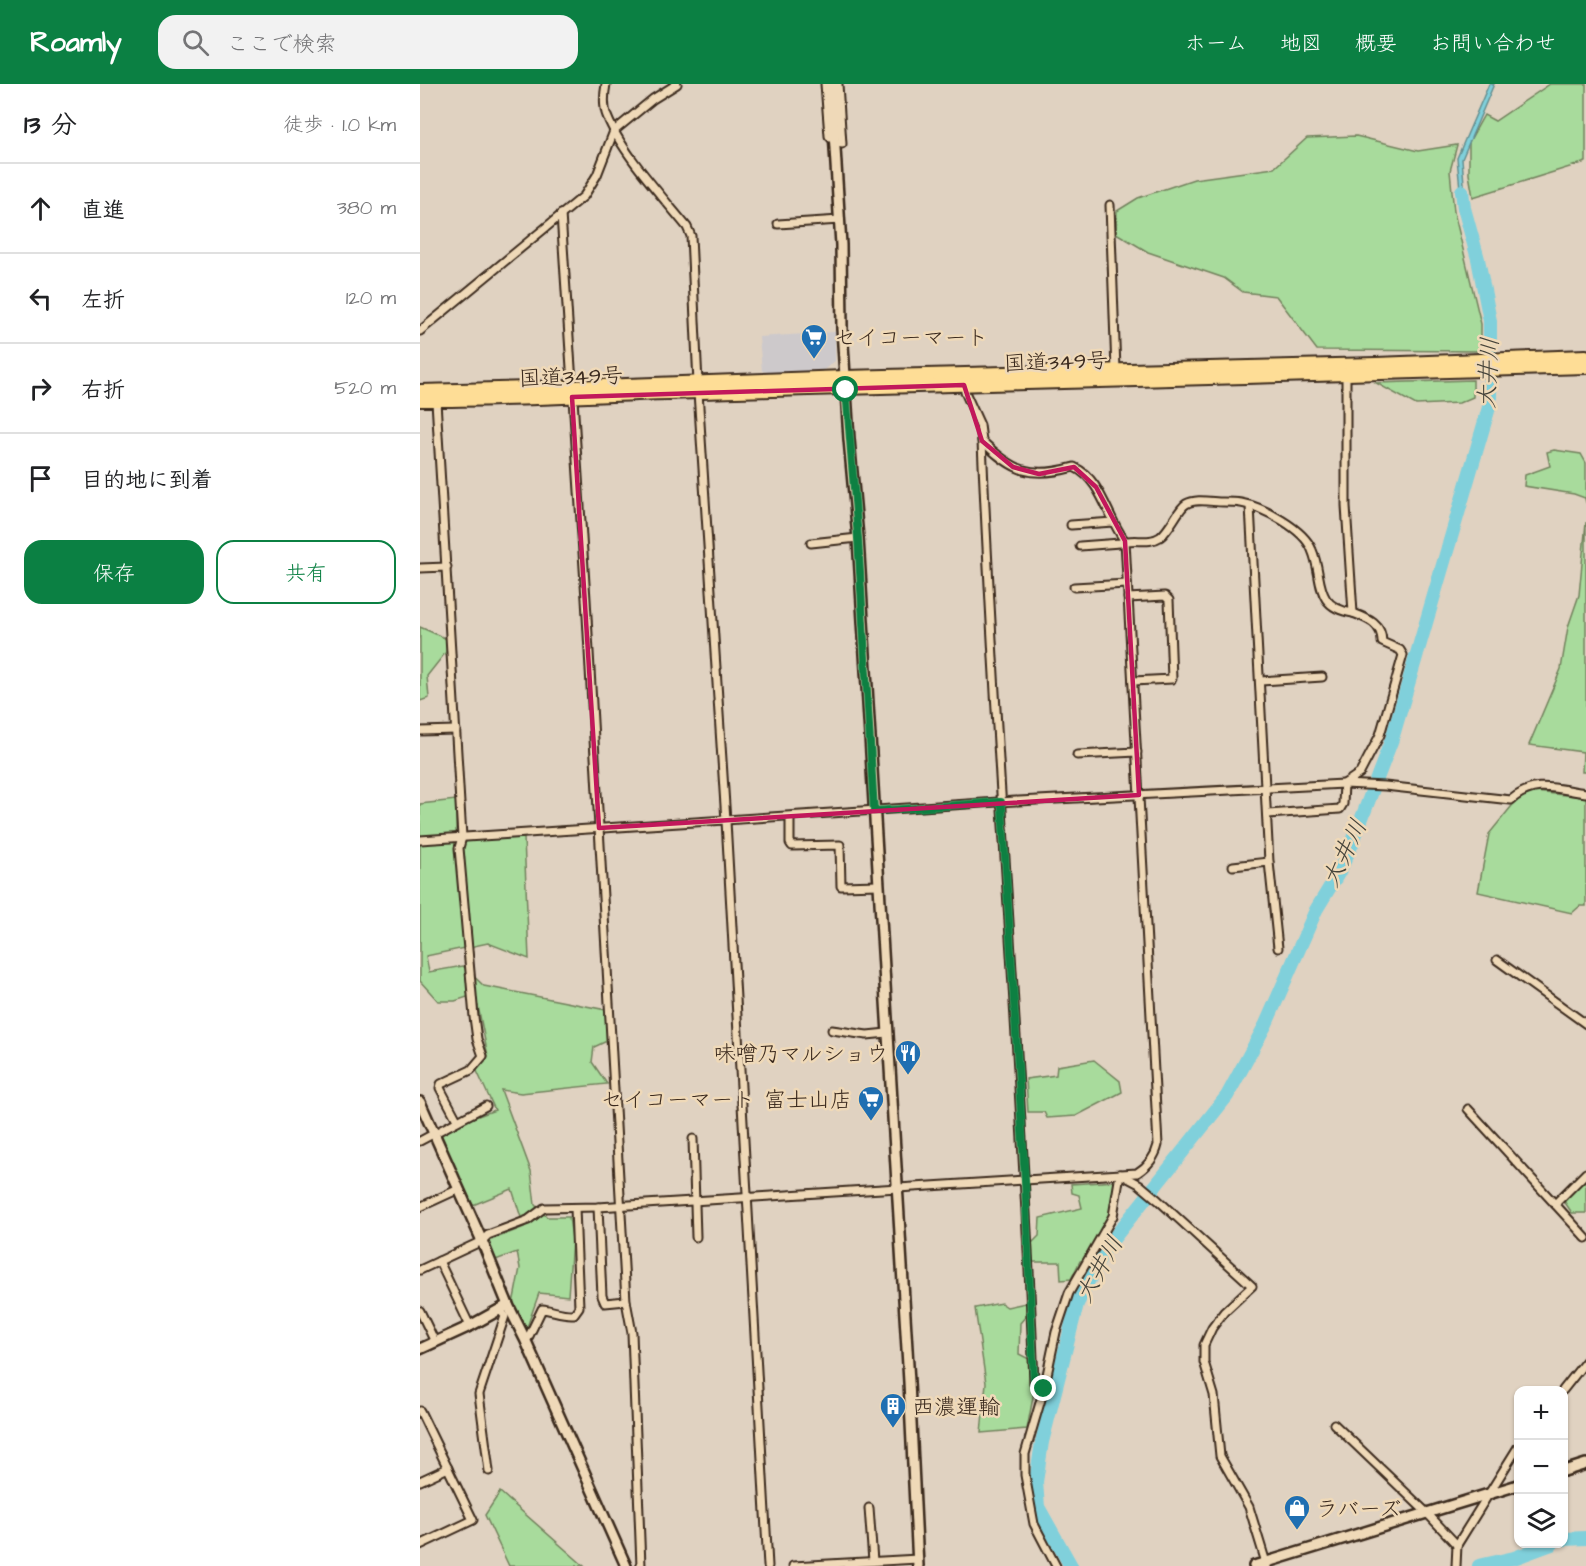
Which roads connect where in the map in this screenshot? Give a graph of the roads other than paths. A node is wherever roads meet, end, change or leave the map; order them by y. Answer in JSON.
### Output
{"nodes":[{"id":1,"x":606,"y":84,"type":"edge"},
{"id":2,"x":677,"y":84,"type":"edge"},
{"id":3,"x":825,"y":84,"type":"edge"},
{"id":4,"x":831,"y":84,"type":"edge"},
{"id":5,"x":838,"y":84,"type":"edge"},
{"id":6,"x":614,"y":131,"type":"junction"},
{"id":7,"x":839,"y":144,"type":"junction"},
{"id":8,"x":1110,"y":205,"type":"dead end"},
{"id":9,"x":561,"y":214,"type":"junction"},
{"id":10,"x":840,"y":220,"type":"junction"},
{"id":11,"x":778,"y":224,"type":"dead end"},
{"id":12,"x":420,"y":331,"type":"edge"},
{"id":13,"x":1586,"y":356,"type":"edge"},
{"id":14,"x":1500,"y":364,"type":"junction"},
{"id":15,"x":1479,"y":365,"type":"junction"},
{"id":16,"x":1586,"y":367,"type":"edge"},
{"id":17,"x":1116,"y":370,"type":"junction"},
{"id":18,"x":1346,"y":375,"type":"junction"},
{"id":19,"x":845,"y":377,"type":"junction"},
{"id":20,"x":965,"y":380,"type":"junction"},
{"id":21,"x":698,"y":387,"type":"junction"},
{"id":22,"x":846,"y":390,"type":"junction"},
{"id":23,"x":420,"y":391,"type":"edge"},
{"id":24,"x":572,"y":392,"type":"junction"},
{"id":25,"x":420,"y":400,"type":"edge"},
{"id":26,"x":436,"y":400,"type":"junction"},
{"id":27,"x":982,"y":441,"type":"junction"},
{"id":28,"x":1250,"y":506,"type":"junction"},
{"id":29,"x":1113,"y":522,"type":"junction"},
{"id":30,"x":1071,"y":525,"type":"dead end"},
{"id":31,"x":858,"y":538,"type":"junction"},
{"id":32,"x":1125,"y":541,"type":"junction"},
{"id":33,"x":811,"y":543,"type":"dead end"},
{"id":34,"x":1080,"y":546,"type":"dead end"},
{"id":35,"x":447,"y":567,"type":"junction"},
{"id":36,"x":420,"y":568,"type":"edge"},
{"id":37,"x":1127,"y":584,"type":"junction"},
{"id":38,"x":1074,"y":587,"type":"dead end"},
{"id":39,"x":1128,"y":598,"type":"junction"},
{"id":40,"x":1353,"y":613,"type":"junction"},
{"id":41,"x":1322,"y":677,"type":"dead end"},
{"id":42,"x":1133,"y":681,"type":"junction"},
{"id":43,"x":1261,"y":681,"type":"junction"},
{"id":44,"x":456,"y":730,"type":"junction"},
{"id":45,"x":420,"y":731,"type":"edge"},
{"id":46,"x":1137,"y":752,"type":"junction"},
{"id":47,"x":1077,"y":755,"type":"dead end"},
{"id":48,"x":1344,"y":784,"type":"junction"},
{"id":49,"x":1266,"y":788,"type":"junction"},
{"id":50,"x":1586,"y":793,"type":"edge"},
{"id":51,"x":1139,"y":795,"type":"junction"},
{"id":52,"x":1001,"y":802,"type":"junction"},
{"id":53,"x":874,"y":811,"type":"junction"},
{"id":54,"x":1268,"y":814,"type":"junction"},
{"id":55,"x":790,"y":817,"type":"junction"},
{"id":56,"x":726,"y":820,"type":"junction"},
{"id":57,"x":599,"y":828,"type":"junction"},
{"id":58,"x":462,"y":837,"type":"junction"},
{"id":59,"x":420,"y":840,"type":"edge"},
{"id":60,"x":1269,"y":862,"type":"junction"},
{"id":61,"x":1233,"y":866,"type":"dead end"},
{"id":62,"x":879,"y":885,"type":"junction"},
{"id":63,"x":1278,"y":948,"type":"dead end"},
{"id":64,"x":1497,"y":960,"type":"dead end"},
{"id":65,"x":1586,"y":1024,"type":"edge"},
{"id":66,"x":832,"y":1030,"type":"dead end"},
{"id":67,"x":887,"y":1033,"type":"junction"},
{"id":68,"x":420,"y":1102,"type":"edge"},
{"id":69,"x":486,"y":1106,"type":"dead end"},
{"id":70,"x":1468,"y":1109,"type":"dead end"},
{"id":71,"x":458,"y":1120,"type":"junction"},
{"id":72,"x":435,"y":1134,"type":"junction"},
{"id":73,"x":693,"y":1139,"type":"dead end"},
{"id":74,"x":420,"y":1141,"type":"edge"},
{"id":75,"x":1586,"y":1173,"type":"edge"},
{"id":76,"x":1120,"y":1174,"type":"junction"},
{"id":77,"x":1025,"y":1180,"type":"junction"},
{"id":78,"x":897,"y":1188,"type":"junction"},
{"id":79,"x":459,"y":1189,"type":"junction"},
{"id":80,"x":748,"y":1197,"type":"junction"},
{"id":81,"x":695,"y":1200,"type":"junction"},
{"id":82,"x":1555,"y":1204,"type":"junction"},
{"id":83,"x":621,"y":1205,"type":"junction"},
{"id":84,"x":420,"y":1207,"type":"edge"},
{"id":85,"x":598,"y":1207,"type":"junction"},
{"id":86,"x":575,"y":1208,"type":"junction"},
{"id":87,"x":696,"y":1237,"type":"dead end"},
{"id":88,"x":1586,"y":1238,"type":"edge"},
{"id":89,"x":482,"y":1241,"type":"junction"},
{"id":90,"x":439,"y":1261,"type":"junction"},
{"id":91,"x":420,"y":1270,"type":"edge"},
{"id":92,"x":626,"y":1301,"type":"junction"},
{"id":93,"x":504,"y":1308,"type":"junction"},
{"id":94,"x":420,"y":1311,"type":"edge"},
{"id":95,"x":470,"y":1326,"type":"junction"},
{"id":96,"x":525,"y":1339,"type":"junction"},
{"id":97,"x":435,"y":1342,"type":"junction"},
{"id":98,"x":420,"y":1349,"type":"edge"},
{"id":99,"x":1586,"y":1361,"type":"edge"},
{"id":100,"x":1566,"y":1386,"type":"edge"},
{"id":101,"x":1044,"y":1389,"type":"junction"},
{"id":102,"x":421,"y":1413,"type":"edge"},
{"id":103,"x":1334,"y":1424,"type":"dead end"},
{"id":104,"x":1514,"y":1453,"type":"edge"},
{"id":105,"x":1586,"y":1464,"type":"edge"},
{"id":106,"x":448,"y":1468,"type":"junction"},
{"id":107,"x":1568,"y":1469,"type":"edge"},
{"id":108,"x":489,"y":1471,"type":"dead end"},
{"id":109,"x":420,"y":1481,"type":"edge"},
{"id":110,"x":1514,"y":1486,"type":"edge"},
{"id":111,"x":1487,"y":1495,"type":"junction"},
{"id":112,"x":869,"y":1508,"type":"dead end"},
{"id":113,"x":1427,"y":1513,"type":"junction"},
{"id":114,"x":420,"y":1545,"type":"edge"},
{"id":115,"x":1456,"y":1545,"type":"junction"},
{"id":116,"x":873,"y":1561,"type":"junction"},
{"id":117,"x":918,"y":1562,"type":"edge"},
{"id":118,"x":1267,"y":1564,"type":"edge"},
{"id":119,"x":1456,"y":1565,"type":"edge"},
{"id":120,"x":626,"y":1566,"type":"edge"},
{"id":121,"x":640,"y":1566,"type":"edge"},
{"id":122,"x":768,"y":1566,"type":"edge"},
{"id":123,"x":793,"y":1566,"type":"edge"},
{"id":124,"x":1056,"y":1566,"type":"edge"},
{"id":125,"x":1254,"y":1566,"type":"edge"}],
"edges":[{"from":1,"to":6,"type":"street"},
{"from":2,"to":6,"type":"street"},
{"from":3,"to":7,"type":"street"},
{"from":4,"to":7,"type":"street"},
{"from":5,"to":7,"type":"street"},
{"from":6,"to":9,"type":"street"},
{"from":6,"to":21,"type":"street"},
{"from":7,"to":10,"type":"street"},
{"from":8,"to":17,"type":"street"},
{"from":9,"to":12,"type":"street"},
{"from":9,"to":24,"type":"street"},
{"from":10,"to":11,"type":"street"},
{"from":10,"to":19,"type":"street"},
{"from":13,"to":14,"type":"highway","name":"国道349号"},
{"from":14,"to":15,"type":"highway","name":"国道349号"},
{"from":14,"to":16,"type":"highway","name":"国道349号"},
{"from":15,"to":17,"type":"highway","name":"国道349号"},
{"from":15,"to":18,"type":"highway","name":"国道349号"},
{"from":17,"to":20,"type":"highway","name":"国道349号"},
{"from":18,"to":20,"type":"highway","name":"国道349号"},
{"from":18,"to":40,"type":"street"},
{"from":19,"to":20,"type":"highway","name":"国道349号"},
{"from":19,"to":21,"type":"highway","name":"国道349号"},
{"from":19,"to":22,"type":"street"},
{"from":20,"to":22,"type":"highway","name":"国道349号"},
{"from":20,"to":27,"type":"street"},
{"from":21,"to":22,"type":"highway","name":"国道349号"},
{"from":21,"to":24,"type":"highway","name":"国道349号"},
{"from":21,"to":56,"type":"street"},
{"from":22,"to":31,"type":"street"},
{"from":23,"to":24,"type":"highway","name":"国道349号"},
{"from":24,"to":26,"type":"highway","name":"国道349号"},
{"from":24,"to":57,"type":"street"},
{"from":25,"to":26,"type":"highway","name":"国道349号"},
{"from":26,"to":35,"type":"street"},
{"from":27,"to":29,"type":"street"},
{"from":27,"to":52,"type":"street"},
{"from":28,"to":32,"type":"street"},
{"from":28,"to":40,"type":"street"},
{"from":28,"to":43,"type":"street"},
{"from":29,"to":30,"type":"street"},
{"from":29,"to":32,"type":"street"},
{"from":31,"to":33,"type":"street"},
{"from":31,"to":53,"type":"street"},
{"from":32,"to":34,"type":"street"},
{"from":32,"to":37,"type":"street"},
{"from":35,"to":36,"type":"street"},
{"from":35,"to":44,"type":"street"},
{"from":37,"to":38,"type":"street"},
{"from":37,"to":39,"type":"street"},
{"from":39,"to":42,"type":"street"},
{"from":39,"to":42,"type":"street"},
{"from":40,"to":48,"type":"street"},
{"from":41,"to":43,"type":"street"},
{"from":42,"to":46,"type":"street"},
{"from":43,"to":49,"type":"street"},
{"from":44,"to":45,"type":"street"},
{"from":44,"to":58,"type":"street"},
{"from":46,"to":47,"type":"street"},
{"from":46,"to":51,"type":"street"},
{"from":48,"to":49,"type":"street"},
{"from":48,"to":50,"type":"street"},
{"from":48,"to":54,"type":"street"},
{"from":49,"to":51,"type":"street"},
{"from":49,"to":54,"type":"street"},
{"from":51,"to":52,"type":"street"},
{"from":51,"to":76,"type":"street"},
{"from":52,"to":53,"type":"street"},
{"from":52,"to":77,"type":"street"},
{"from":53,"to":55,"type":"street"},
{"from":53,"to":62,"type":"street"},
{"from":54,"to":60,"type":"street"},
{"from":55,"to":56,"type":"street"},
{"from":55,"to":62,"type":"street"},
{"from":56,"to":57,"type":"street"},
{"from":56,"to":80,"type":"street"},
{"from":57,"to":58,"type":"street"},
{"from":57,"to":83,"type":"street"},
{"from":58,"to":59,"type":"street"},
{"from":58,"to":71,"type":"street"},
{"from":60,"to":61,"type":"street"},
{"from":60,"to":63,"type":"street"},
{"from":62,"to":67,"type":"street"},
{"from":64,"to":65,"type":"street"},
{"from":66,"to":67,"type":"street"},
{"from":67,"to":78,"type":"street"},
{"from":68,"to":72,"type":"street"},
{"from":69,"to":71,"type":"street"},
{"from":70,"to":82,"type":"street"},
{"from":71,"to":72,"type":"street"},
{"from":72,"to":74,"type":"street"},
{"from":72,"to":79,"type":"street"},
{"from":73,"to":81,"type":"street"},
{"from":75,"to":82,"type":"street"},
{"from":76,"to":77,"type":"street"},
{"from":76,"to":101,"type":"street"},
{"from":76,"to":118,"type":"street"},
{"from":77,"to":78,"type":"street"},
{"from":77,"to":101,"type":"street"},
{"from":78,"to":80,"type":"street"},
{"from":78,"to":117,"type":"street"},
{"from":79,"to":84,"type":"street"},
{"from":79,"to":89,"type":"street"},
{"from":80,"to":81,"type":"street"},
{"from":80,"to":122,"type":"street"},
{"from":81,"to":83,"type":"street"},
{"from":81,"to":87,"type":"street"},
{"from":82,"to":88,"type":"street"},
{"from":83,"to":85,"type":"street"},
{"from":83,"to":92,"type":"street"},
{"from":85,"to":86,"type":"street"},
{"from":85,"to":92,"type":"street"},
{"from":86,"to":89,"type":"street"},
{"from":86,"to":96,"type":"street"},
{"from":89,"to":90,"type":"street"},
{"from":89,"to":93,"type":"street"},
{"from":90,"to":91,"type":"street"},
{"from":90,"to":95,"type":"street"},
{"from":92,"to":121,"type":"street"},
{"from":93,"to":95,"type":"street"},
{"from":93,"to":96,"type":"street"},
{"from":93,"to":108,"type":"street"},
{"from":94,"to":97,"type":"street"},
{"from":95,"to":97,"type":"street"},
{"from":96,"to":120,"type":"street"},
{"from":97,"to":98,"type":"street"},
{"from":99,"to":100,"type":"street"},
{"from":101,"to":124,"type":"street"},
{"from":102,"to":106,"type":"street"},
{"from":103,"to":113,"type":"street"},
{"from":104,"to":111,"type":"street"},
{"from":105,"to":107,"type":"street"},
{"from":106,"to":109,"type":"street"},
{"from":106,"to":114,"type":"street"},
{"from":110,"to":111,"type":"street"},
{"from":111,"to":113,"type":"street"},
{"from":111,"to":115,"type":"street"},
{"from":112,"to":116,"type":"street"},
{"from":113,"to":115,"type":"street"},
{"from":113,"to":118,"type":"street"},
{"from":115,"to":119,"type":"street"},
{"from":116,"to":117,"type":"street"},
{"from":116,"to":123,"type":"street"},
{"from":118,"to":125,"type":"street"}]}
